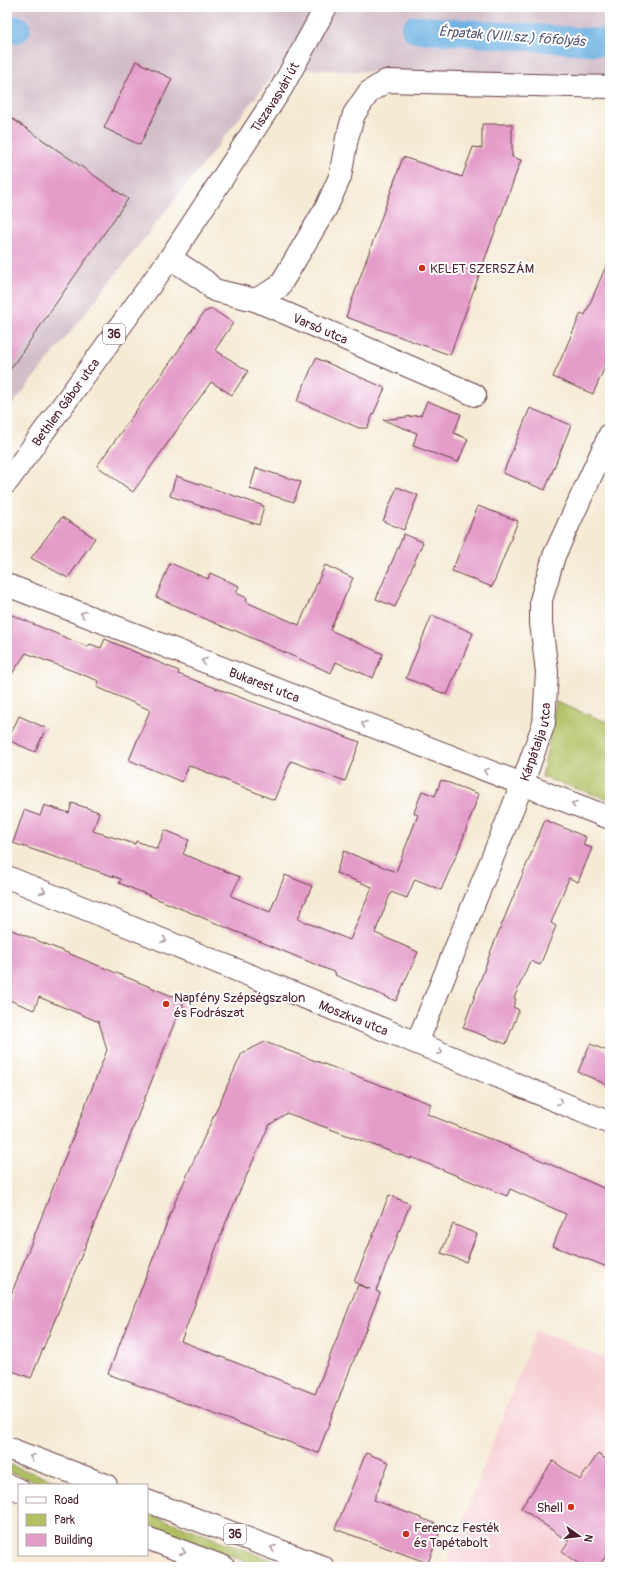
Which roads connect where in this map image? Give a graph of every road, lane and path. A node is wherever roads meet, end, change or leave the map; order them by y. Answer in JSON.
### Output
{"nodes":[{"id":1,"x":326,"y":7,"type":"edge"},
{"id":2,"x":610,"y":87,"type":"edge"},
{"id":3,"x":219,"y":184,"type":"joint"},
{"id":4,"x":170,"y":258,"type":"junction"},
{"id":5,"x":255,"y":300,"type":"junction"},
{"id":6,"x":475,"y":395,"type":"dead end"},
{"id":7,"x":610,"y":434,"type":"edge"},
{"id":8,"x":7,"y":482,"type":"edge"},
{"id":9,"x":7,"y":584,"type":"edge"},
{"id":10,"x":522,"y":785,"type":"junction"},
{"id":11,"x":610,"y":818,"type":"edge"},
{"id":12,"x":7,"y":877,"type":"edge"},
{"id":13,"x":417,"y":1043,"type":"junction"},
{"id":14,"x":610,"y":1123,"type":"edge"},
{"id":15,"x":7,"y":1448,"type":"edge"},
{"id":16,"x":103,"y":1484,"type":"edge"},
{"id":17,"x":7,"y":1485,"type":"edge"},
{"id":18,"x":18,"y":1490,"type":"edge"},
{"id":19,"x":148,"y":1501,"type":"edge"},
{"id":20,"x":148,"y":1538,"type":"edge"},
{"id":21,"x":224,"y":1567,"type":"edge"},
{"id":22,"x":323,"y":1567,"type":"edge"}],
"edges":[{"from":1,"to":3,"type":"street","name":"Tiszavasvári út","number":"36"},
{"from":2,"to":5,"type":"street"},
{"from":3,"to":4,"type":"street","name":"Bethlen Gábor utca","number":"36"},
{"from":4,"to":5,"type":"street","name":"Varsó utca"},
{"from":4,"to":8,"type":"street","name":"Bethlen Gábor utca","number":"36"},
{"from":5,"to":6,"type":"street","name":"Varsó utca"},
{"from":7,"to":10,"type":"street","name":"Kárpátalja utca"},
{"from":10,"to":9,"type":"street","name":"Bukarest utca","one_way":true},
{"from":11,"to":10,"type":"street","name":"Bukarest utca","one_way":true},
{"from":10,"to":13,"type":"street","name":"Kárpátalja utca"},
{"from":12,"to":13,"type":"street","name":"Moszkva utca","one_way":true},
{"from":13,"to":14,"type":"street","name":"Moszkva utca","one_way":true},
{"from":16,"to":15,"type":"street","one_way":true},
{"from":17,"to":18,"type":"street"},
{"from":22,"to":19,"type":"street","number":"36","one_way":true},
{"from":20,"to":21,"type":"street","one_way":true}]}
